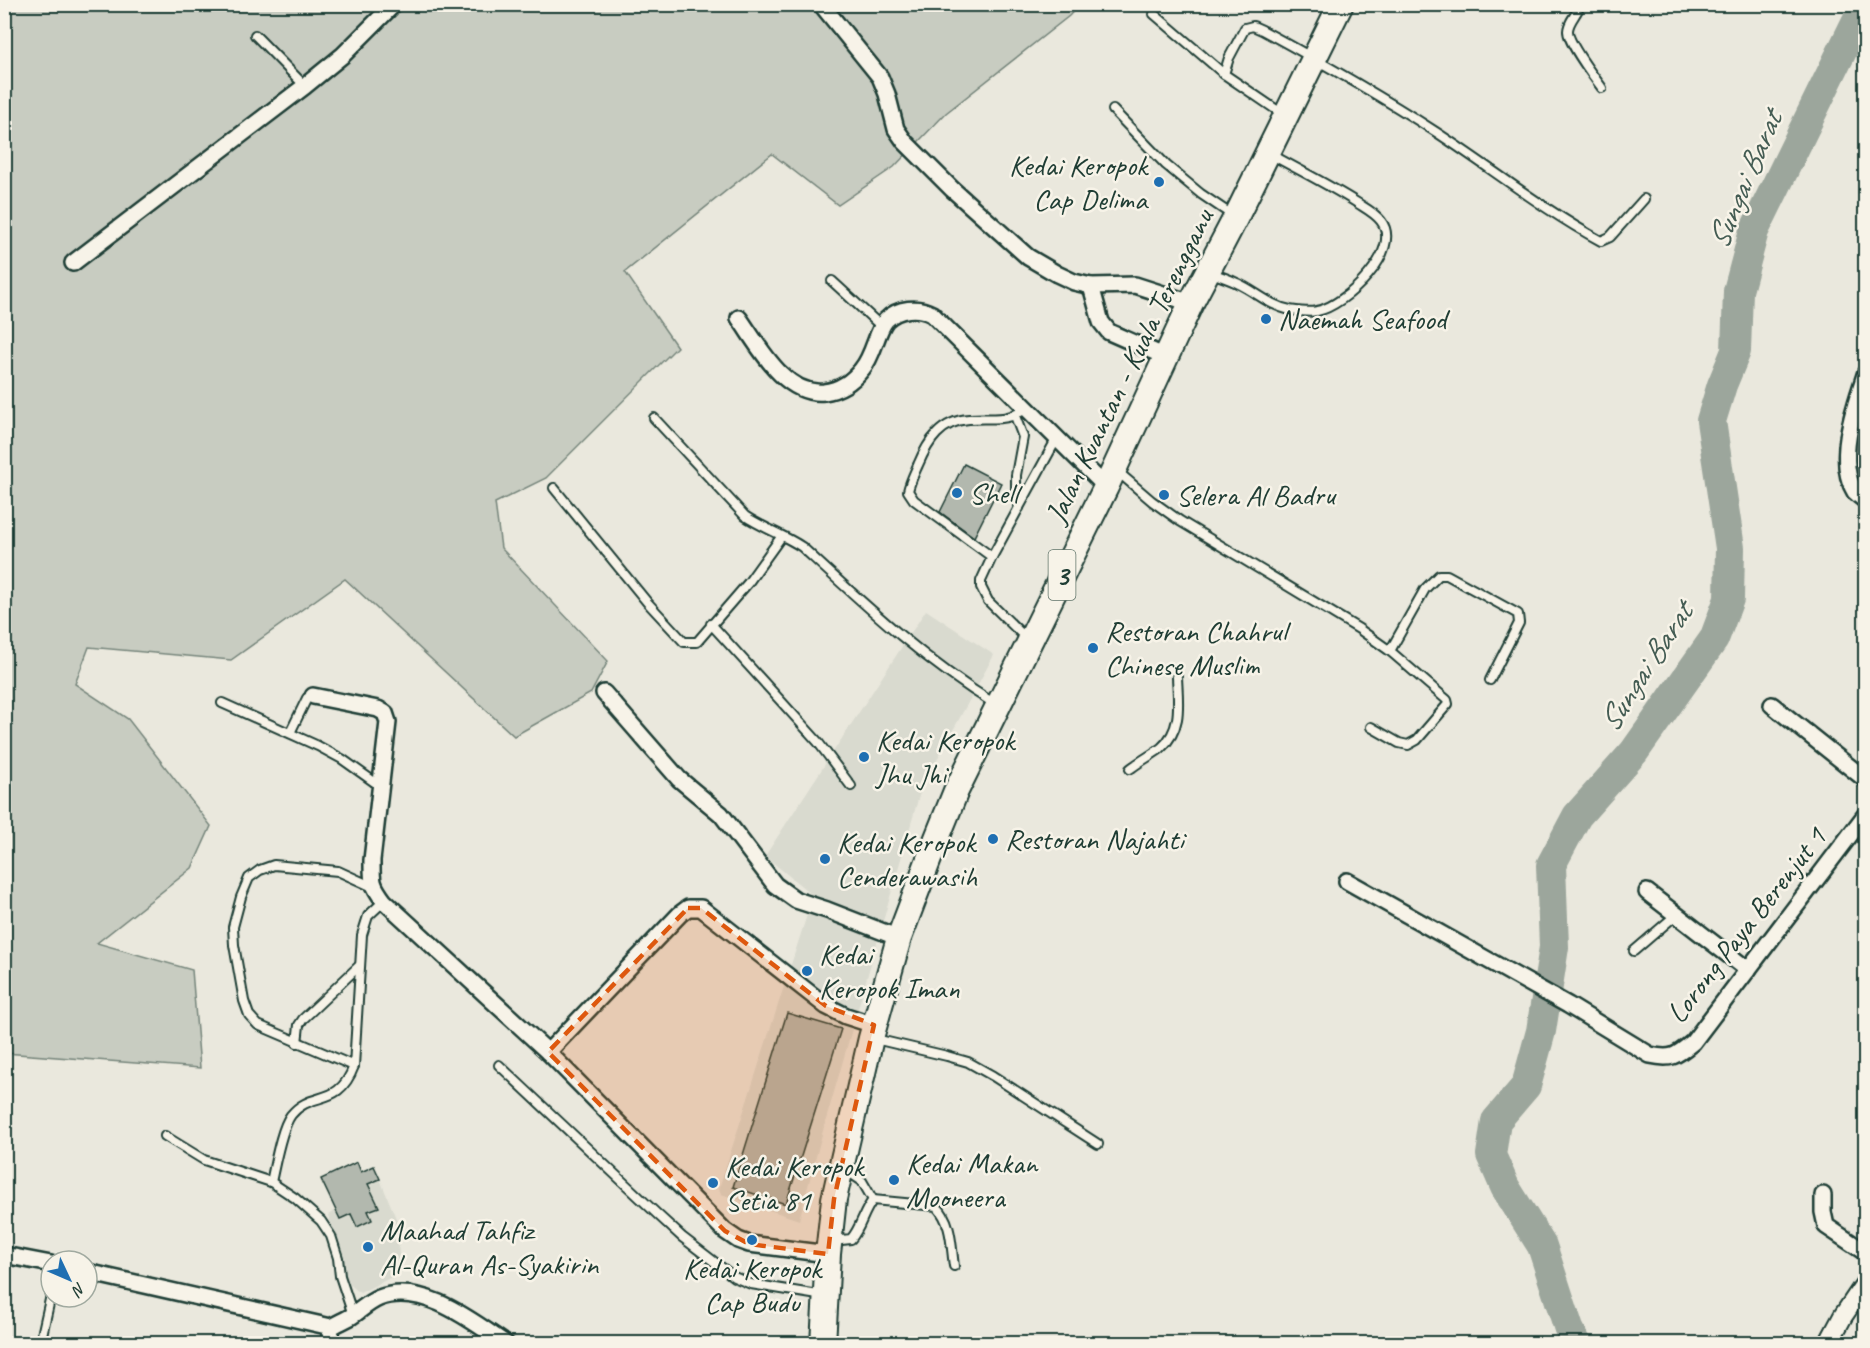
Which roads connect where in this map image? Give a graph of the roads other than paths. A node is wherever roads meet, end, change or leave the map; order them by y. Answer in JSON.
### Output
{"nodes":[{"id":1,"x":394,"y":4,"type":"edge"},
{"id":2,"x":821,"y":4,"type":"edge"},
{"id":3,"x":1341,"y":4,"type":"edge"},
{"id":4,"x":1580,"y":4,"type":"edge"},
{"id":5,"x":1154,"y":14,"type":"dead end"},
{"id":6,"x":255,"y":35,"type":"dead end"},
{"id":7,"x":1314,"y":58,"type":"junction"},
{"id":8,"x":1224,"y":74,"type":"junction"},
{"id":9,"x":305,"y":86,"type":"junction"},
{"id":10,"x":1602,"y":88,"type":"dead end"},
{"id":11,"x":1113,"y":110,"type":"dead end"},
{"id":12,"x":1286,"y":117,"type":"junction"},
{"id":13,"x":1268,"y":153,"type":"junction"},
{"id":14,"x":1644,"y":199,"type":"dead end"},
{"id":15,"x":1236,"y":218,"type":"junction"},
{"id":16,"x":73,"y":262,"type":"dead end"},
{"id":17,"x":1208,"y":272,"type":"junction"},
{"id":18,"x":832,"y":281,"type":"dead end"},
{"id":19,"x":1091,"y":286,"type":"junction"},
{"id":20,"x":1191,"y":303,"type":"junction"},
{"id":21,"x":739,"y":318,"type":"dead end"},
{"id":22,"x":882,"y":327,"type":"junction"},
{"id":23,"x":1166,"y":357,"type":"junction"},
{"id":24,"x":1866,"y":372,"type":"edge"},
{"id":25,"x":1021,"y":412,"type":"junction"},
{"id":26,"x":654,"y":418,"type":"dead end"},
{"id":27,"x":1057,"y":438,"type":"junction"},
{"id":28,"x":1110,"y":478,"type":"junction"},
{"id":29,"x":554,"y":488,"type":"dead end"},
{"id":30,"x":1866,"y":501,"type":"edge"},
{"id":31,"x":1019,"y":508,"type":"junction"},
{"id":32,"x":781,"y":537,"type":"junction"},
{"id":33,"x":992,"y":557,"type":"junction"},
{"id":34,"x":711,"y":624,"type":"junction"},
{"id":35,"x":1029,"y":641,"type":"junction"},
{"id":36,"x":1390,"y":651,"type":"junction"},
{"id":37,"x":1177,"y":677,"type":"dead end"},
{"id":38,"x":1490,"y":680,"type":"dead end"},
{"id":39,"x":604,"y":693,"type":"dead end"},
{"id":40,"x":313,"y":696,"type":"joint"},
{"id":41,"x":222,"y":704,"type":"dead end"},
{"id":42,"x":1772,"y":705,"type":"dead end"},
{"id":43,"x":998,"y":706,"type":"junction"},
{"id":44,"x":1371,"y":727,"type":"dead end"},
{"id":45,"x":290,"y":733,"type":"junction"},
{"id":46,"x":1130,"y":769,"type":"dead end"},
{"id":47,"x":1866,"y":780,"type":"edge"},
{"id":48,"x":380,"y":786,"type":"junction"},
{"id":49,"x":851,"y":786,"type":"dead end"},
{"id":50,"x":1866,"y":814,"type":"edge"},
{"id":51,"x":1347,"y":881,"type":"dead end"},
{"id":52,"x":373,"y":887,"type":"junction"},
{"id":53,"x":1647,"y":892,"type":"dead end"},
{"id":54,"x":384,"y":901,"type":"junction"},
{"id":55,"x":1677,"y":914,"type":"junction"},
{"id":56,"x":899,"y":938,"type":"junction"},
{"id":57,"x":1634,"y":951,"type":"dead end"},
{"id":58,"x":359,"y":966,"type":"junction"},
{"id":59,"x":1748,"y":970,"type":"junction"},
{"id":60,"x":872,"y":1032,"type":"junction"},
{"id":61,"x":297,"y":1043,"type":"junction"},
{"id":62,"x":548,"y":1052,"type":"junction"},
{"id":63,"x":499,"y":1065,"type":"dead end"},
{"id":64,"x":354,"y":1066,"type":"junction"},
{"id":65,"x":165,"y":1136,"type":"dead end"},
{"id":66,"x":1098,"y":1144,"type":"dead end"},
{"id":67,"x":840,"y":1168,"type":"junction"},
{"id":68,"x":271,"y":1182,"type":"junction"},
{"id":69,"x":1823,"y":1195,"type":"dead end"},
{"id":70,"x":873,"y":1200,"type":"junction"},
{"id":71,"x":829,"y":1248,"type":"junction"},
{"id":72,"x":1866,"y":1253,"type":"edge"},
{"id":73,"x":4,"y":1255,"type":"edge"},
{"id":74,"x":39,"y":1262,"type":"edge"},
{"id":75,"x":954,"y":1266,"type":"dead end"},
{"id":76,"x":99,"y":1275,"type":"edge"},
{"id":77,"x":1866,"y":1282,"type":"edge"},
{"id":78,"x":824,"y":1296,"type":"junction"},
{"id":79,"x":48,"y":1309,"type":"edge"},
{"id":80,"x":352,"y":1315,"type":"junction"},
{"id":81,"x":331,"y":1327,"type":"junction"},
{"id":82,"x":40,"y":1344,"type":"edge"},
{"id":83,"x":329,"y":1344,"type":"edge"},
{"id":84,"x":506,"y":1344,"type":"edge"},
{"id":85,"x":823,"y":1344,"type":"edge"},
{"id":86,"x":1828,"y":1344,"type":"edge"}],
"edges":[{"from":1,"to":9,"type":"street"},
{"from":2,"to":19,"type":"street"},
{"from":3,"to":7,"type":"highway","name":"Jalan Kuantan - Kuala Terengganu","number":"3"},
{"from":4,"to":10,"type":"lane"},
{"from":5,"to":8,"type":"lane"},
{"from":6,"to":9,"type":"lane"},
{"from":7,"to":8,"type":"lane"},
{"from":7,"to":12,"type":"highway","name":"Jalan Kuantan - Kuala Terengganu","number":"3"},
{"from":7,"to":14,"type":"lane"},
{"from":8,"to":12,"type":"lane"},
{"from":9,"to":16,"type":"street"},
{"from":11,"to":15,"type":"lane"},
{"from":12,"to":13,"type":"highway","name":"Jalan Kuantan - Kuala Terengganu","number":"3"},
{"from":13,"to":15,"type":"highway","name":"Jalan Kuantan - Kuala Terengganu","number":"3"},
{"from":13,"to":17,"type":"lane"},
{"from":15,"to":17,"type":"highway","name":"Jalan Kuantan - Kuala Terengganu","number":"3"},
{"from":17,"to":20,"type":"highway","name":"Jalan Kuantan - Kuala Terengganu","number":"3"},
{"from":18,"to":22,"type":"lane"},
{"from":19,"to":20,"type":"street"},
{"from":19,"to":23,"type":"street"},
{"from":20,"to":23,"type":"highway","name":"Jalan Kuantan - Kuala Terengganu","number":"3"},
{"from":21,"to":22,"type":"street"},
{"from":22,"to":25,"type":"street"},
{"from":23,"to":28,"type":"highway","name":"Jalan Kuantan - Kuala Terengganu","number":"3"},
{"from":24,"to":30,"type":"street"},
{"from":25,"to":27,"type":"street"},
{"from":25,"to":31,"type":"lane"},
{"from":25,"to":33,"type":"lane"},
{"from":26,"to":32,"type":"lane"},
{"from":27,"to":28,"type":"street"},
{"from":27,"to":31,"type":"lane"},
{"from":28,"to":35,"type":"highway","name":"Jalan Kuantan - Kuala Terengganu","number":"3"},
{"from":28,"to":36,"type":"lane"},
{"from":29,"to":34,"type":"lane"},
{"from":31,"to":33,"type":"lane"},
{"from":32,"to":34,"type":"lane"},
{"from":32,"to":43,"type":"lane"},
{"from":33,"to":35,"type":"lane"},
{"from":34,"to":49,"type":"lane"},
{"from":35,"to":43,"type":"highway","name":"Jalan Kuantan - Kuala Terengganu","number":"3"},
{"from":36,"to":38,"type":"lane"},
{"from":36,"to":44,"type":"lane"},
{"from":37,"to":46,"type":"lane"},
{"from":39,"to":56,"type":"street"},
{"from":40,"to":45,"type":"lane"},
{"from":40,"to":48,"type":"street"},
{"from":41,"to":45,"type":"lane"},
{"from":42,"to":47,"type":"street"},
{"from":43,"to":56,"type":"highway","name":"Jalan Kuantan - Kuala Terengganu","number":"3"},
{"from":45,"to":48,"type":"lane"},
{"from":48,"to":52,"type":"street"},
{"from":50,"to":59,"type":"street","name":"Lorong Paya Berenjut 1"},
{"from":51,"to":59,"type":"street","name":"Lorong Paya Berenjut 1"},
{"from":52,"to":54,"type":"street"},
{"from":52,"to":61,"type":"lane"},
{"from":53,"to":55,"type":"street"},
{"from":54,"to":58,"type":"lane"},
{"from":54,"to":62,"type":"street"},
{"from":55,"to":57,"type":"lane"},
{"from":55,"to":59,"type":"street"},
{"from":56,"to":60,"type":"highway","name":"Jalan Kuantan - Kuala Terengganu","number":"3"},
{"from":58,"to":61,"type":"lane"},
{"from":58,"to":64,"type":"lane"},
{"from":60,"to":62,"type":"street"},
{"from":60,"to":66,"type":"lane"},
{"from":60,"to":67,"type":"highway","name":"Jalan Kuantan - Kuala Terengganu","number":"3"},
{"from":61,"to":64,"type":"lane"},
{"from":62,"to":71,"type":"street"},
{"from":63,"to":78,"type":"lane"},
{"from":64,"to":68,"type":"lane"},
{"from":65,"to":68,"type":"lane"},
{"from":67,"to":70,"type":"lane"},
{"from":67,"to":71,"type":"highway","name":"Jalan Kuantan - Kuala Terengganu","number":"3"},
{"from":68,"to":80,"type":"lane"},
{"from":69,"to":72,"type":"street"},
{"from":70,"to":71,"type":"lane"},
{"from":70,"to":75,"type":"lane"},
{"from":71,"to":78,"type":"highway","name":"Jalan Kuantan - Kuala Terengganu","number":"3"},
{"from":73,"to":74,"type":"street"},
{"from":76,"to":81,"type":"street"},
{"from":77,"to":86,"type":"street"},
{"from":78,"to":85,"type":"highway","name":"Jalan Kuantan - Kuala Terengganu","number":"3"},
{"from":79,"to":82,"type":"lane"},
{"from":80,"to":81,"type":"street"},
{"from":80,"to":84,"type":"street"},
{"from":81,"to":83,"type":"street"}]}
